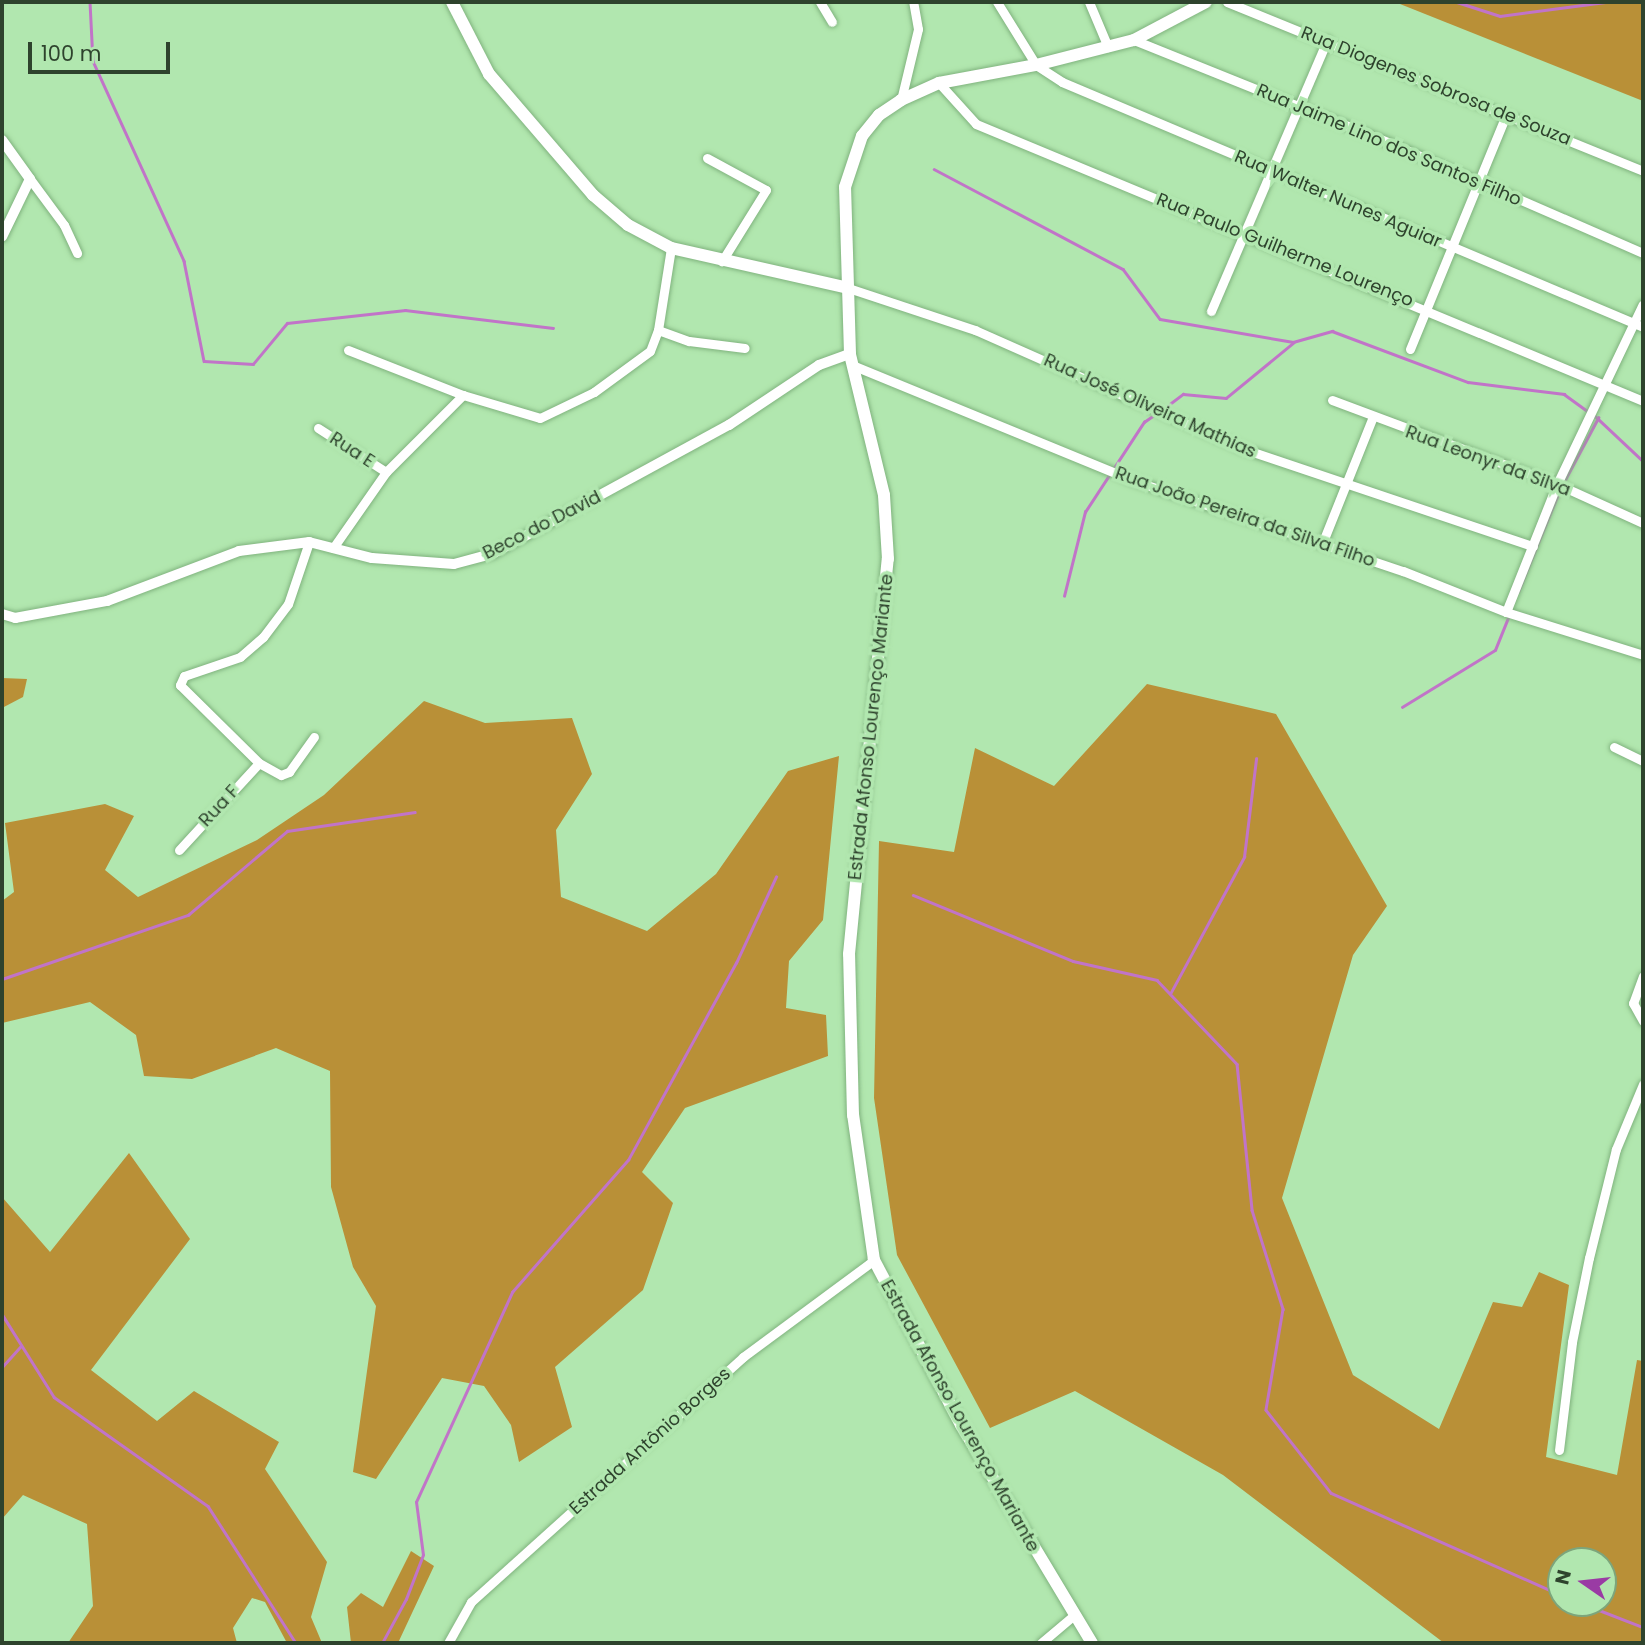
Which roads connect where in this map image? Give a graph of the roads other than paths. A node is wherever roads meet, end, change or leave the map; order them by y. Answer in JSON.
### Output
{"nodes":[{"id":1,"x":452,"y":2,"type":"edge"},
{"id":2,"x":820,"y":2,"type":"edge"},
{"id":3,"x":913,"y":2,"type":"edge"},
{"id":4,"x":997,"y":2,"type":"edge"},
{"id":5,"x":1089,"y":2,"type":"edge"},
{"id":6,"x":1206,"y":2,"type":"edge"},
{"id":7,"x":1227,"y":2,"type":"edge"},
{"id":8,"x":832,"y":22,"type":"dead end"},
{"id":9,"x":1134,"y":40,"type":"junction"},
{"id":10,"x":1327,"y":40,"type":"junction"},
{"id":11,"x":1108,"y":47,"type":"junction"},
{"id":12,"x":1036,"y":65,"type":"junction"},
{"id":13,"x":940,"y":83,"type":"junction"},
{"id":14,"x":901,"y":100,"type":"junction"},
{"id":15,"x":1300,"y":107,"type":"junction"},
{"id":16,"x":1506,"y":115,"type":"junction"},
{"id":17,"x":2,"y":140,"type":"edge"},
{"id":18,"x":707,"y":158,"type":"dead end"},
{"id":19,"x":1643,"y":171,"type":"edge"},
{"id":20,"x":1272,"y":172,"type":"junction"},
{"id":21,"x":30,"y":179,"type":"junction"},
{"id":22,"x":1479,"y":182,"type":"junction"},
{"id":23,"x":1244,"y":233,"type":"junction"},
{"id":24,"x":2,"y":237,"type":"edge"},
{"id":25,"x":671,"y":247,"type":"junction"},
{"id":26,"x":1452,"y":247,"type":"junction"},
{"id":27,"x":77,"y":253,"type":"dead end"},
{"id":28,"x":1643,"y":253,"type":"edge"},
{"id":29,"x":722,"y":261,"type":"junction"},
{"id":30,"x":848,"y":288,"type":"junction"},
{"id":31,"x":1643,"y":304,"type":"edge"},
{"id":32,"x":1427,"y":308,"type":"junction"},
{"id":33,"x":1211,"y":311,"type":"dead end"},
{"id":34,"x":1639,"y":325,"type":"edge"},
{"id":35,"x":658,"y":330,"type":"junction"},
{"id":36,"x":745,"y":348,"type":"dead end"},
{"id":37,"x":1410,"y":349,"type":"dead end"},
{"id":38,"x":348,"y":350,"type":"dead end"},
{"id":39,"x":851,"y":359,"type":"junction"},
{"id":40,"x":1606,"y":386,"type":"junction"},
{"id":41,"x":463,"y":395,"type":"junction"},
{"id":42,"x":1332,"y":400,"type":"dead end"},
{"id":43,"x":1643,"y":401,"type":"edge"},
{"id":44,"x":1372,"y":419,"type":"junction"},
{"id":45,"x":318,"y":428,"type":"dead end"},
{"id":46,"x":386,"y":472,"type":"junction"},
{"id":47,"x":1346,"y":481,"type":"junction"},
{"id":48,"x":1557,"y":484,"type":"junction"},
{"id":49,"x":1643,"y":523,"type":"edge"},
{"id":50,"x":309,"y":542,"type":"junction"},
{"id":51,"x":1322,"y":544,"type":"junction"},
{"id":52,"x":1533,"y":546,"type":"junction"},
{"id":53,"x":333,"y":548,"type":"junction"},
{"id":54,"x":1506,"y":612,"type":"junction"},
{"id":55,"x":2,"y":614,"type":"edge"},
{"id":56,"x":1643,"y":655,"type":"edge"},
{"id":57,"x":314,"y":737,"type":"dead end"},
{"id":58,"x":1614,"y":747,"type":"dead end"},
{"id":59,"x":1643,"y":761,"type":"edge"},
{"id":60,"x":259,"y":763,"type":"junction"},
{"id":61,"x":179,"y":850,"type":"dead end"},
{"id":62,"x":1643,"y":976,"type":"edge"},
{"id":63,"x":1643,"y":1021,"type":"edge"},
{"id":64,"x":1643,"y":1084,"type":"edge"},
{"id":65,"x":874,"y":1260,"type":"junction"},
{"id":66,"x":1559,"y":1450,"type":"dead end"},
{"id":67,"x":1073,"y":1616,"type":"junction"},
{"id":68,"x":448,"y":1643,"type":"edge"},
{"id":69,"x":1041,"y":1643,"type":"edge"},
{"id":70,"x":1092,"y":1643,"type":"edge"}],
"edges":[{"from":1,"to":25,"type":"main road"},
{"from":2,"to":8,"type":"street"},
{"from":3,"to":14,"type":"street"},
{"from":4,"to":12,"type":"street"},
{"from":5,"to":11,"type":"street"},
{"from":6,"to":9,"type":"main road","name":"Estrada Afonso Lourenço Mariante"},
{"from":7,"to":10,"type":"street","name":"Rua Diogenes Sobrosa de Souza"},
{"from":9,"to":11,"type":"main road","name":"Estrada Afonso Lourenço Mariante"},
{"from":9,"to":15,"type":"street","name":"Rua Jaime Lino dos Santos Filho"},
{"from":10,"to":15,"type":"street"},
{"from":10,"to":16,"type":"street","name":"Rua Diogenes Sobrosa de Souza"},
{"from":11,"to":12,"type":"main road","name":"Estrada Afonso Lourenço Mariante"},
{"from":12,"to":13,"type":"main road","name":"Estrada Afonso Lourenço Mariante"},
{"from":12,"to":20,"type":"street","name":"Rua Walter Nunes Aguiar"},
{"from":13,"to":14,"type":"main road","name":"Estrada Afonso Lourenço Mariante"},
{"from":13,"to":23,"type":"street","name":"Rua Paulo Guilherme Lourenço"},
{"from":14,"to":30,"type":"main road","name":"Estrada Afonso Lourenço Mariante"},
{"from":15,"to":20,"type":"street"},
{"from":15,"to":22,"type":"street","name":"Rua Jaime Lino dos Santos Filho"},
{"from":16,"to":19,"type":"street","name":"Rua Diogenes Sobrosa de Souza"},
{"from":16,"to":22,"type":"street"},
{"from":17,"to":21,"type":"street"},
{"from":18,"to":29,"type":"street"},
{"from":20,"to":23,"type":"street"},
{"from":20,"to":26,"type":"street","name":"Rua Walter Nunes Aguiar"},
{"from":21,"to":24,"type":"street"},
{"from":21,"to":27,"type":"street"},
{"from":22,"to":26,"type":"street"},
{"from":22,"to":28,"type":"street","name":"Rua Jaime Lino dos Santos Filho"},
{"from":23,"to":32,"type":"street","name":"Rua Paulo Guilherme Lourenço"},
{"from":23,"to":33,"type":"street"},
{"from":25,"to":29,"type":"main road"},
{"from":25,"to":35,"type":"street"},
{"from":26,"to":32,"type":"street"},
{"from":26,"to":34,"type":"street","name":"Rua Walter Nunes Aguiar"},
{"from":29,"to":30,"type":"main road"},
{"from":30,"to":39,"type":"main road","name":"Estrada Afonso Lourenço Mariante"},
{"from":30,"to":47,"type":"street","name":"Rua José Oliveira Mathias"},
{"from":31,"to":34,"type":"street"},
{"from":32,"to":37,"type":"street"},
{"from":32,"to":40,"type":"street","name":"Rua Paulo Guilherme Lourenço"},
{"from":34,"to":40,"type":"street"},
{"from":35,"to":36,"type":"street"},
{"from":35,"to":41,"type":"street"},
{"from":38,"to":41,"type":"street"},
{"from":39,"to":51,"type":"street","name":"Rua João Pereira da Silva Filho"},
{"from":39,"to":53,"type":"street","name":"Beco do David"},
{"from":39,"to":65,"type":"main road","name":"Estrada Afonso Lourenço Mariante"},
{"from":40,"to":43,"type":"street","name":"Rua Paulo Guilherme Lourenço"},
{"from":40,"to":48,"type":"street"},
{"from":41,"to":46,"type":"street"},
{"from":42,"to":44,"type":"street","name":"Rua Leonyr da Silva"},
{"from":44,"to":47,"type":"street"},
{"from":44,"to":48,"type":"street","name":"Rua Leonyr da Silva"},
{"from":45,"to":46,"type":"street","name":"Rua E"},
{"from":46,"to":53,"type":"street"},
{"from":47,"to":51,"type":"street"},
{"from":47,"to":52,"type":"street","name":"Rua José Oliveira Mathias"},
{"from":48,"to":49,"type":"street","name":"Rua Leonyr da Silva"},
{"from":48,"to":52,"type":"street"},
{"from":50,"to":53,"type":"street","name":"Beco do David"},
{"from":50,"to":55,"type":"street","name":"Beco do David"},
{"from":50,"to":60,"type":"street"},
{"from":51,"to":54,"type":"street","name":"Rua João Pereira da Silva Filho"},
{"from":52,"to":54,"type":"street"},
{"from":54,"to":56,"type":"street","name":"Rua João Pereira da Silva Filho"},
{"from":57,"to":60,"type":"street"},
{"from":58,"to":59,"type":"street"},
{"from":60,"to":61,"type":"street","name":"Rua F"},
{"from":62,"to":63,"type":"street"},
{"from":64,"to":66,"type":"street"},
{"from":65,"to":67,"type":"main road","name":"Estrada Afonso Lourenço Mariante"},
{"from":65,"to":68,"type":"street","name":"Estrada Antônio Borges"},
{"from":67,"to":69,"type":"street"},
{"from":67,"to":70,"type":"main road","name":"Estrada Afonso Lourenço Mariante"}]}
